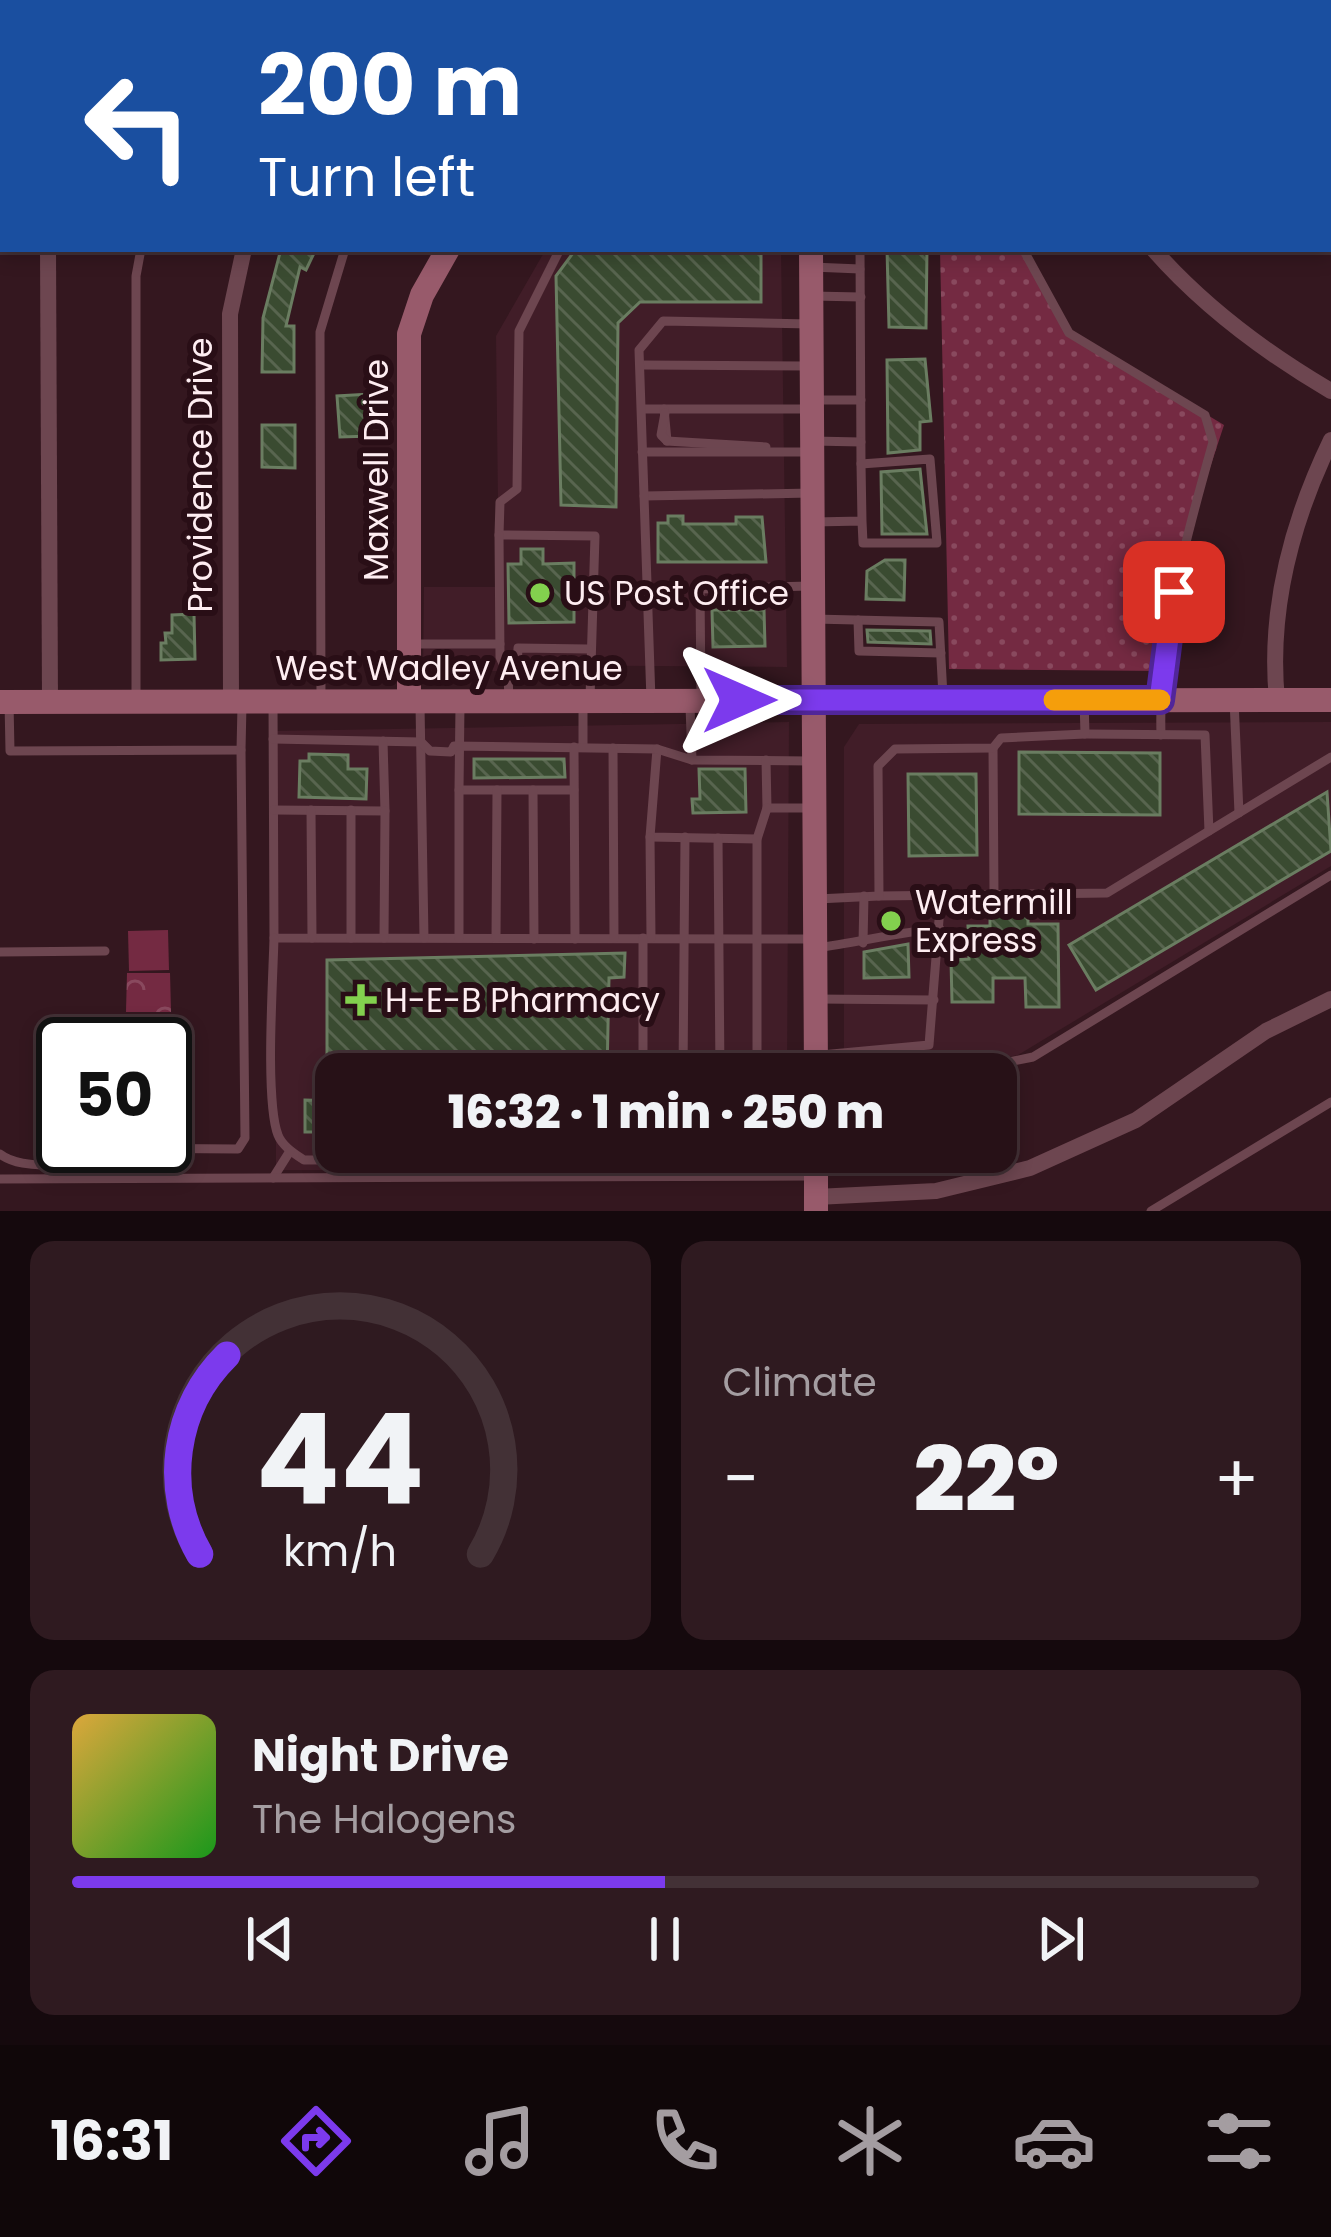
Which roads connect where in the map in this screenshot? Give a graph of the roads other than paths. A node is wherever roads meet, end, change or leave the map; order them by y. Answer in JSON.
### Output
{"nodes":[{"id":1,"x":48,"y":252,"type":"edge"},
{"id":2,"x":140,"y":252,"type":"edge"},
{"id":3,"x":243,"y":252,"type":"edge"},
{"id":4,"x":345,"y":252,"type":"edge"},
{"id":5,"x":446,"y":252,"type":"edge"},
{"id":6,"x":558,"y":252,"type":"edge"},
{"id":7,"x":860,"y":252,"type":"edge"},
{"id":8,"x":1025,"y":252,"type":"edge"},
{"id":9,"x":1156,"y":252,"type":"edge"},
{"id":10,"x":812,"y":258,"type":"edge"},
{"id":11,"x":860,"y":269,"type":"junction"},
{"id":12,"x":812,"y":296,"type":"junction"},
{"id":13,"x":860,"y":297,"type":"junction"},
{"id":14,"x":812,"y":324,"type":"junction"},
{"id":15,"x":641,"y":365,"type":"junction"},
{"id":16,"x":812,"y":366,"type":"junction"},
{"id":17,"x":1331,"y":391,"type":"edge"},
{"id":18,"x":861,"y":400,"type":"junction"},
{"id":19,"x":813,"y":405,"type":"junction"},
{"id":20,"x":642,"y":409,"type":"junction"},
{"id":21,"x":665,"y":411,"type":"junction"},
{"id":22,"x":1331,"y":440,"type":"edge"},
{"id":23,"x":861,"y":442,"type":"junction"},
{"id":24,"x":813,"y":446,"type":"junction"},
{"id":25,"x":642,"y":452,"type":"junction"},
{"id":26,"x":772,"y":452,"type":"junction"},
{"id":27,"x":861,"y":464,"type":"junction"},
{"id":28,"x":813,"y":493,"type":"junction"},
{"id":29,"x":644,"y":496,"type":"junction"},
{"id":30,"x":862,"y":521,"type":"junction"},
{"id":31,"x":814,"y":522,"type":"junction"},
{"id":32,"x":499,"y":535,"type":"junction"},
{"id":33,"x":814,"y":586,"type":"junction"},
{"id":34,"x":814,"y":619,"type":"junction"},
{"id":35,"x":858,"y":620,"type":"junction"},
{"id":36,"x":409,"y":644,"type":"junction"},
{"id":37,"x":500,"y":644,"type":"junction"},
{"id":38,"x":588,"y":649,"type":"junction"},
{"id":39,"x":940,"y":652,"type":"junction"},
{"id":40,"x":508,"y":687,"type":"junction"},
{"id":41,"x":415,"y":699,"type":"junction"},
{"id":42,"x":460,"y":700,"type":"junction"},
{"id":43,"x":586,"y":700,"type":"junction"},
{"id":44,"x":651,"y":700,"type":"junction"},
{"id":45,"x":696,"y":700,"type":"junction"},
{"id":46,"x":815,"y":700,"type":"junction"},
{"id":47,"x":944,"y":700,"type":"junction"},
{"id":48,"x":1084,"y":700,"type":"junction"},
{"id":49,"x":1160,"y":700,"type":"junction"},
{"id":50,"x":1234,"y":700,"type":"junction"},
{"id":51,"x":1277,"y":700,"type":"junction"},
{"id":52,"x":1331,"y":700,"type":"edge"},
{"id":53,"x":321,"y":701,"type":"junction"},
{"id":54,"x":4,"y":702,"type":"edge"},
{"id":55,"x":50,"y":702,"type":"junction"},
{"id":56,"x":136,"y":702,"type":"junction"},
{"id":57,"x":237,"y":702,"type":"junction"},
{"id":58,"x":274,"y":702,"type":"junction"},
{"id":59,"x":1085,"y":734,"type":"junction"},
{"id":60,"x":1161,"y":735,"type":"junction"},
{"id":61,"x":274,"y":740,"type":"junction"},
{"id":62,"x":383,"y":741,"type":"junction"},
{"id":63,"x":421,"y":742,"type":"junction"},
{"id":64,"x":460,"y":746,"type":"junction"},
{"id":65,"x":579,"y":747,"type":"junction"},
{"id":66,"x":614,"y":748,"type":"junction"},
{"id":67,"x":993,"y":748,"type":"junction"},
{"id":68,"x":657,"y":749,"type":"junction"},
{"id":69,"x":242,"y":750,"type":"junction"},
{"id":70,"x":1331,"y":757,"type":"edge"},
{"id":71,"x":692,"y":760,"type":"junction"},
{"id":72,"x":766,"y":760,"type":"junction"},
{"id":73,"x":815,"y":762,"type":"junction"},
{"id":74,"x":459,"y":790,"type":"junction"},
{"id":75,"x":497,"y":790,"type":"junction"},
{"id":76,"x":533,"y":790,"type":"junction"},
{"id":77,"x":574,"y":790,"type":"junction"},
{"id":78,"x":766,"y":808,"type":"junction"},
{"id":79,"x":815,"y":808,"type":"junction"},
{"id":80,"x":274,"y":810,"type":"junction"},
{"id":81,"x":311,"y":810,"type":"junction"},
{"id":82,"x":351,"y":811,"type":"junction"},
{"id":83,"x":385,"y":811,"type":"junction"},
{"id":84,"x":1239,"y":813,"type":"junction"},
{"id":85,"x":1209,"y":832,"type":"junction"},
{"id":86,"x":650,"y":837,"type":"junction"},
{"id":87,"x":685,"y":838,"type":"junction"},
{"id":88,"x":718,"y":838,"type":"junction"},
{"id":89,"x":757,"y":838,"type":"junction"},
{"id":90,"x":1331,"y":875,"type":"edge"},
{"id":91,"x":941,"y":895,"type":"junction"},
{"id":92,"x":994,"y":895,"type":"junction"},
{"id":93,"x":864,"y":896,"type":"junction"},
{"id":94,"x":879,"y":896,"type":"junction"},
{"id":95,"x":815,"y":899,"type":"junction"},
{"id":96,"x":940,"y":929,"type":"junction"},
{"id":97,"x":274,"y":938,"type":"junction"},
{"id":98,"x":313,"y":938,"type":"junction"},
{"id":99,"x":351,"y":938,"type":"junction"},
{"id":100,"x":384,"y":938,"type":"junction"},
{"id":101,"x":424,"y":938,"type":"junction"},
{"id":102,"x":459,"y":938,"type":"junction"},
{"id":103,"x":496,"y":938,"type":"junction"},
{"id":104,"x":614,"y":938,"type":"junction"},
{"id":105,"x":647,"y":938,"type":"junction"},
{"id":106,"x":684,"y":938,"type":"junction"},
{"id":107,"x":719,"y":938,"type":"junction"},
{"id":108,"x":534,"y":939,"type":"junction"},
{"id":109,"x":574,"y":939,"type":"junction"},
{"id":110,"x":757,"y":939,"type":"junction"},
{"id":111,"x":863,"y":943,"type":"junction"},
{"id":112,"x":815,"y":944,"type":"junction"},
{"id":113,"x":105,"y":951,"type":"dead end"},
{"id":114,"x":0,"y":952,"type":"edge"},
{"id":115,"x":816,"y":999,"type":"junction"},
{"id":116,"x":1331,"y":999,"type":"edge"},
{"id":117,"x":934,"y":1000,"type":"junction"},
{"id":118,"x":644,"y":1053,"type":"edge"},
{"id":119,"x":683,"y":1053,"type":"edge"},
{"id":120,"x":720,"y":1053,"type":"edge"},
{"id":121,"x":757,"y":1053,"type":"edge"},
{"id":122,"x":816,"y":1053,"type":"edge"},
{"id":123,"x":884,"y":1053,"type":"edge"},
{"id":124,"x":1017,"y":1060,"type":"edge"},
{"id":125,"x":1331,"y":1102,"type":"edge"},
{"id":126,"x":290,"y":1150,"type":"junction"},
{"id":127,"x":0,"y":1154,"type":"edge"},
{"id":128,"x":315,"y":1160,"type":"edge"},
{"id":129,"x":654,"y":1173,"type":"edge"},
{"id":130,"x":654,"y":1176,"type":"junction"},
{"id":131,"x":273,"y":1178,"type":"junction"},
{"id":132,"x":0,"y":1179,"type":"edge"},
{"id":133,"x":816,"y":1184,"type":"edge"},
{"id":134,"x":1151,"y":1211,"type":"edge"}],
"edges":[{"from":1,"to":55,"type":"street"},
{"from":2,"to":56,"type":"lane"},
{"from":3,"to":57,"type":"street","name":"Providence Drive"},
{"from":4,"to":53,"type":"lane"},
{"from":5,"to":36,"type":"main road","name":"Maxwell Drive"},
{"from":6,"to":32,"type":"lane"},
{"from":7,"to":11,"type":"lane"},
{"from":8,"to":49,"type":"lane"},
{"from":9,"to":17,"type":"street"},
{"from":10,"to":11,"type":"lane"},
{"from":10,"to":12,"type":"main road"},
{"from":11,"to":13,"type":"lane"},
{"from":12,"to":13,"type":"lane"},
{"from":12,"to":14,"type":"main road"},
{"from":13,"to":18,"type":"lane"},
{"from":14,"to":15,"type":"lane"},
{"from":14,"to":16,"type":"main road"},
{"from":15,"to":16,"type":"lane"},
{"from":15,"to":20,"type":"lane"},
{"from":16,"to":19,"type":"main road"},
{"from":18,"to":19,"type":"lane"},
{"from":18,"to":23,"type":"lane"},
{"from":19,"to":21,"type":"lane"},
{"from":19,"to":24,"type":"main road"},
{"from":20,"to":21,"type":"lane"},
{"from":20,"to":25,"type":"lane"},
{"from":21,"to":26,"type":"lane"},
{"from":22,"to":51,"type":"street"},
{"from":23,"to":24,"type":"lane"},
{"from":23,"to":27,"type":"lane"},
{"from":24,"to":26,"type":"lane"},
{"from":24,"to":28,"type":"main road"},
{"from":25,"to":26,"type":"lane"},
{"from":25,"to":29,"type":"lane"},
{"from":27,"to":30,"type":"lane"},
{"from":27,"to":30,"type":"lane"},
{"from":28,"to":29,"type":"lane"},
{"from":28,"to":31,"type":"main road"},
{"from":29,"to":44,"type":"lane"},
{"from":30,"to":31,"type":"lane"},
{"from":31,"to":33,"type":"main road"},
{"from":32,"to":37,"type":"lane"},
{"from":32,"to":38,"type":"lane"},
{"from":33,"to":34,"type":"main road"},
{"from":33,"to":45,"type":"lane"},
{"from":34,"to":35,"type":"lane"},
{"from":34,"to":46,"type":"main road"},
{"from":35,"to":39,"type":"lane"},
{"from":35,"to":39,"type":"lane"},
{"from":36,"to":37,"type":"lane"},
{"from":36,"to":41,"type":"main road","name":"Maxwell Drive"},
{"from":37,"to":40,"type":"lane"},
{"from":38,"to":40,"type":"lane"},
{"from":38,"to":43,"type":"lane"},
{"from":39,"to":47,"type":"lane"},
{"from":40,"to":42,"type":"main road","name":"West Wadley Avenue"},
{"from":40,"to":43,"type":"main road","name":"West Wadley Avenue"},
{"from":41,"to":42,"type":"main road","name":"West Wadley Avenue"},
{"from":41,"to":53,"type":"main road","name":"West Wadley Avenue"},
{"from":41,"to":63,"type":"lane"},
{"from":42,"to":64,"type":"lane"},
{"from":43,"to":44,"type":"main road","name":"West Wadley Avenue"},
{"from":43,"to":65,"type":"lane"},
{"from":44,"to":45,"type":"main road","name":"West Wadley Avenue"},
{"from":45,"to":46,"type":"main road","name":"West Wadley Avenue"},
{"from":45,"to":71,"type":"lane"},
{"from":46,"to":47,"type":"main road","name":"West Wadley Avenue"},
{"from":46,"to":73,"type":"main road"},
{"from":47,"to":48,"type":"main road","name":"West Wadley Avenue"},
{"from":48,"to":49,"type":"main road","name":"West Wadley Avenue"},
{"from":48,"to":59,"type":"lane"},
{"from":49,"to":50,"type":"main road","name":"West Wadley Avenue"},
{"from":49,"to":60,"type":"lane"},
{"from":50,"to":51,"type":"main road","name":"West Wadley Avenue"},
{"from":50,"to":84,"type":"lane"},
{"from":51,"to":52,"type":"main road","name":"West Wadley Avenue"},
{"from":53,"to":58,"type":"main road","name":"West Wadley Avenue"},
{"from":54,"to":55,"type":"main road","name":"West Wadley Avenue"},
{"from":54,"to":69,"type":"lane"},
{"from":55,"to":56,"type":"main road","name":"West Wadley Avenue"},
{"from":56,"to":57,"type":"main road","name":"West Wadley Avenue"},
{"from":57,"to":58,"type":"main road","name":"West Wadley Avenue"},
{"from":57,"to":69,"type":"lane"},
{"from":58,"to":61,"type":"lane"},
{"from":59,"to":60,"type":"lane"},
{"from":59,"to":67,"type":"lane"},
{"from":60,"to":85,"type":"lane"},
{"from":61,"to":62,"type":"lane"},
{"from":61,"to":80,"type":"lane"},
{"from":62,"to":63,"type":"lane"},
{"from":62,"to":83,"type":"lane"},
{"from":63,"to":64,"type":"lane"},
{"from":63,"to":101,"type":"lane"},
{"from":64,"to":65,"type":"lane"},
{"from":64,"to":74,"type":"lane"},
{"from":65,"to":66,"type":"lane"},
{"from":65,"to":77,"type":"lane"},
{"from":66,"to":68,"type":"lane"},
{"from":66,"to":104,"type":"lane"},
{"from":67,"to":92,"type":"lane"},
{"from":67,"to":94,"type":"lane"},
{"from":68,"to":71,"type":"lane"},
{"from":68,"to":86,"type":"lane"},
{"from":69,"to":127,"type":"lane"},
{"from":70,"to":84,"type":"lane"},
{"from":71,"to":72,"type":"lane"},
{"from":72,"to":73,"type":"lane"},
{"from":72,"to":78,"type":"lane"},
{"from":73,"to":79,"type":"main road"},
{"from":74,"to":75,"type":"lane"},
{"from":74,"to":102,"type":"lane"},
{"from":75,"to":76,"type":"lane"},
{"from":75,"to":103,"type":"lane"},
{"from":76,"to":77,"type":"lane"},
{"from":76,"to":108,"type":"lane"},
{"from":77,"to":109,"type":"lane"},
{"from":78,"to":79,"type":"lane"},
{"from":78,"to":89,"type":"lane"},
{"from":79,"to":95,"type":"main road"},
{"from":80,"to":81,"type":"lane"},
{"from":80,"to":97,"type":"lane"},
{"from":81,"to":82,"type":"lane"},
{"from":81,"to":98,"type":"lane"},
{"from":82,"to":83,"type":"lane"},
{"from":82,"to":99,"type":"lane"},
{"from":83,"to":100,"type":"lane"},
{"from":84,"to":85,"type":"lane"},
{"from":85,"to":92,"type":"lane"},
{"from":86,"to":87,"type":"lane"},
{"from":86,"to":105,"type":"lane"},
{"from":87,"to":88,"type":"lane"},
{"from":87,"to":106,"type":"lane"},
{"from":88,"to":89,"type":"lane"},
{"from":88,"to":107,"type":"lane"},
{"from":89,"to":110,"type":"lane"},
{"from":90,"to":124,"type":"lane"},
{"from":91,"to":92,"type":"lane"},
{"from":91,"to":94,"type":"lane"},
{"from":91,"to":96,"type":"lane"},
{"from":93,"to":94,"type":"lane"},
{"from":93,"to":95,"type":"lane"},
{"from":93,"to":111,"type":"lane"},
{"from":95,"to":112,"type":"main road"},
{"from":96,"to":111,"type":"lane"},
{"from":96,"to":117,"type":"lane"},
{"from":97,"to":98,"type":"lane"},
{"from":97,"to":126,"type":"lane"},
{"from":98,"to":99,"type":"lane"},
{"from":99,"to":100,"type":"lane"},
{"from":100,"to":101,"type":"lane"},
{"from":101,"to":102,"type":"lane"},
{"from":102,"to":103,"type":"lane"},
{"from":103,"to":108,"type":"lane"},
{"from":104,"to":105,"type":"lane"},
{"from":104,"to":109,"type":"lane"},
{"from":105,"to":106,"type":"lane"},
{"from":105,"to":118,"type":"lane"},
{"from":106,"to":107,"type":"lane"},
{"from":106,"to":119,"type":"lane"},
{"from":107,"to":110,"type":"lane"},
{"from":107,"to":120,"type":"lane"},
{"from":108,"to":109,"type":"lane"},
{"from":110,"to":112,"type":"lane"},
{"from":110,"to":121,"type":"lane"},
{"from":111,"to":112,"type":"lane"},
{"from":112,"to":115,"type":"main road"},
{"from":113,"to":114,"type":"lane"},
{"from":115,"to":117,"type":"lane"},
{"from":115,"to":122,"type":"main road"},
{"from":116,"to":133,"type":"street"},
{"from":117,"to":123,"type":"lane"},
{"from":125,"to":134,"type":"lane"},
{"from":126,"to":128,"type":"lane"},
{"from":126,"to":131,"type":"lane"},
{"from":129,"to":130,"type":"lane"},
{"from":130,"to":131,"type":"lane"},
{"from":130,"to":133,"type":"lane"},
{"from":131,"to":132,"type":"lane"}]}
